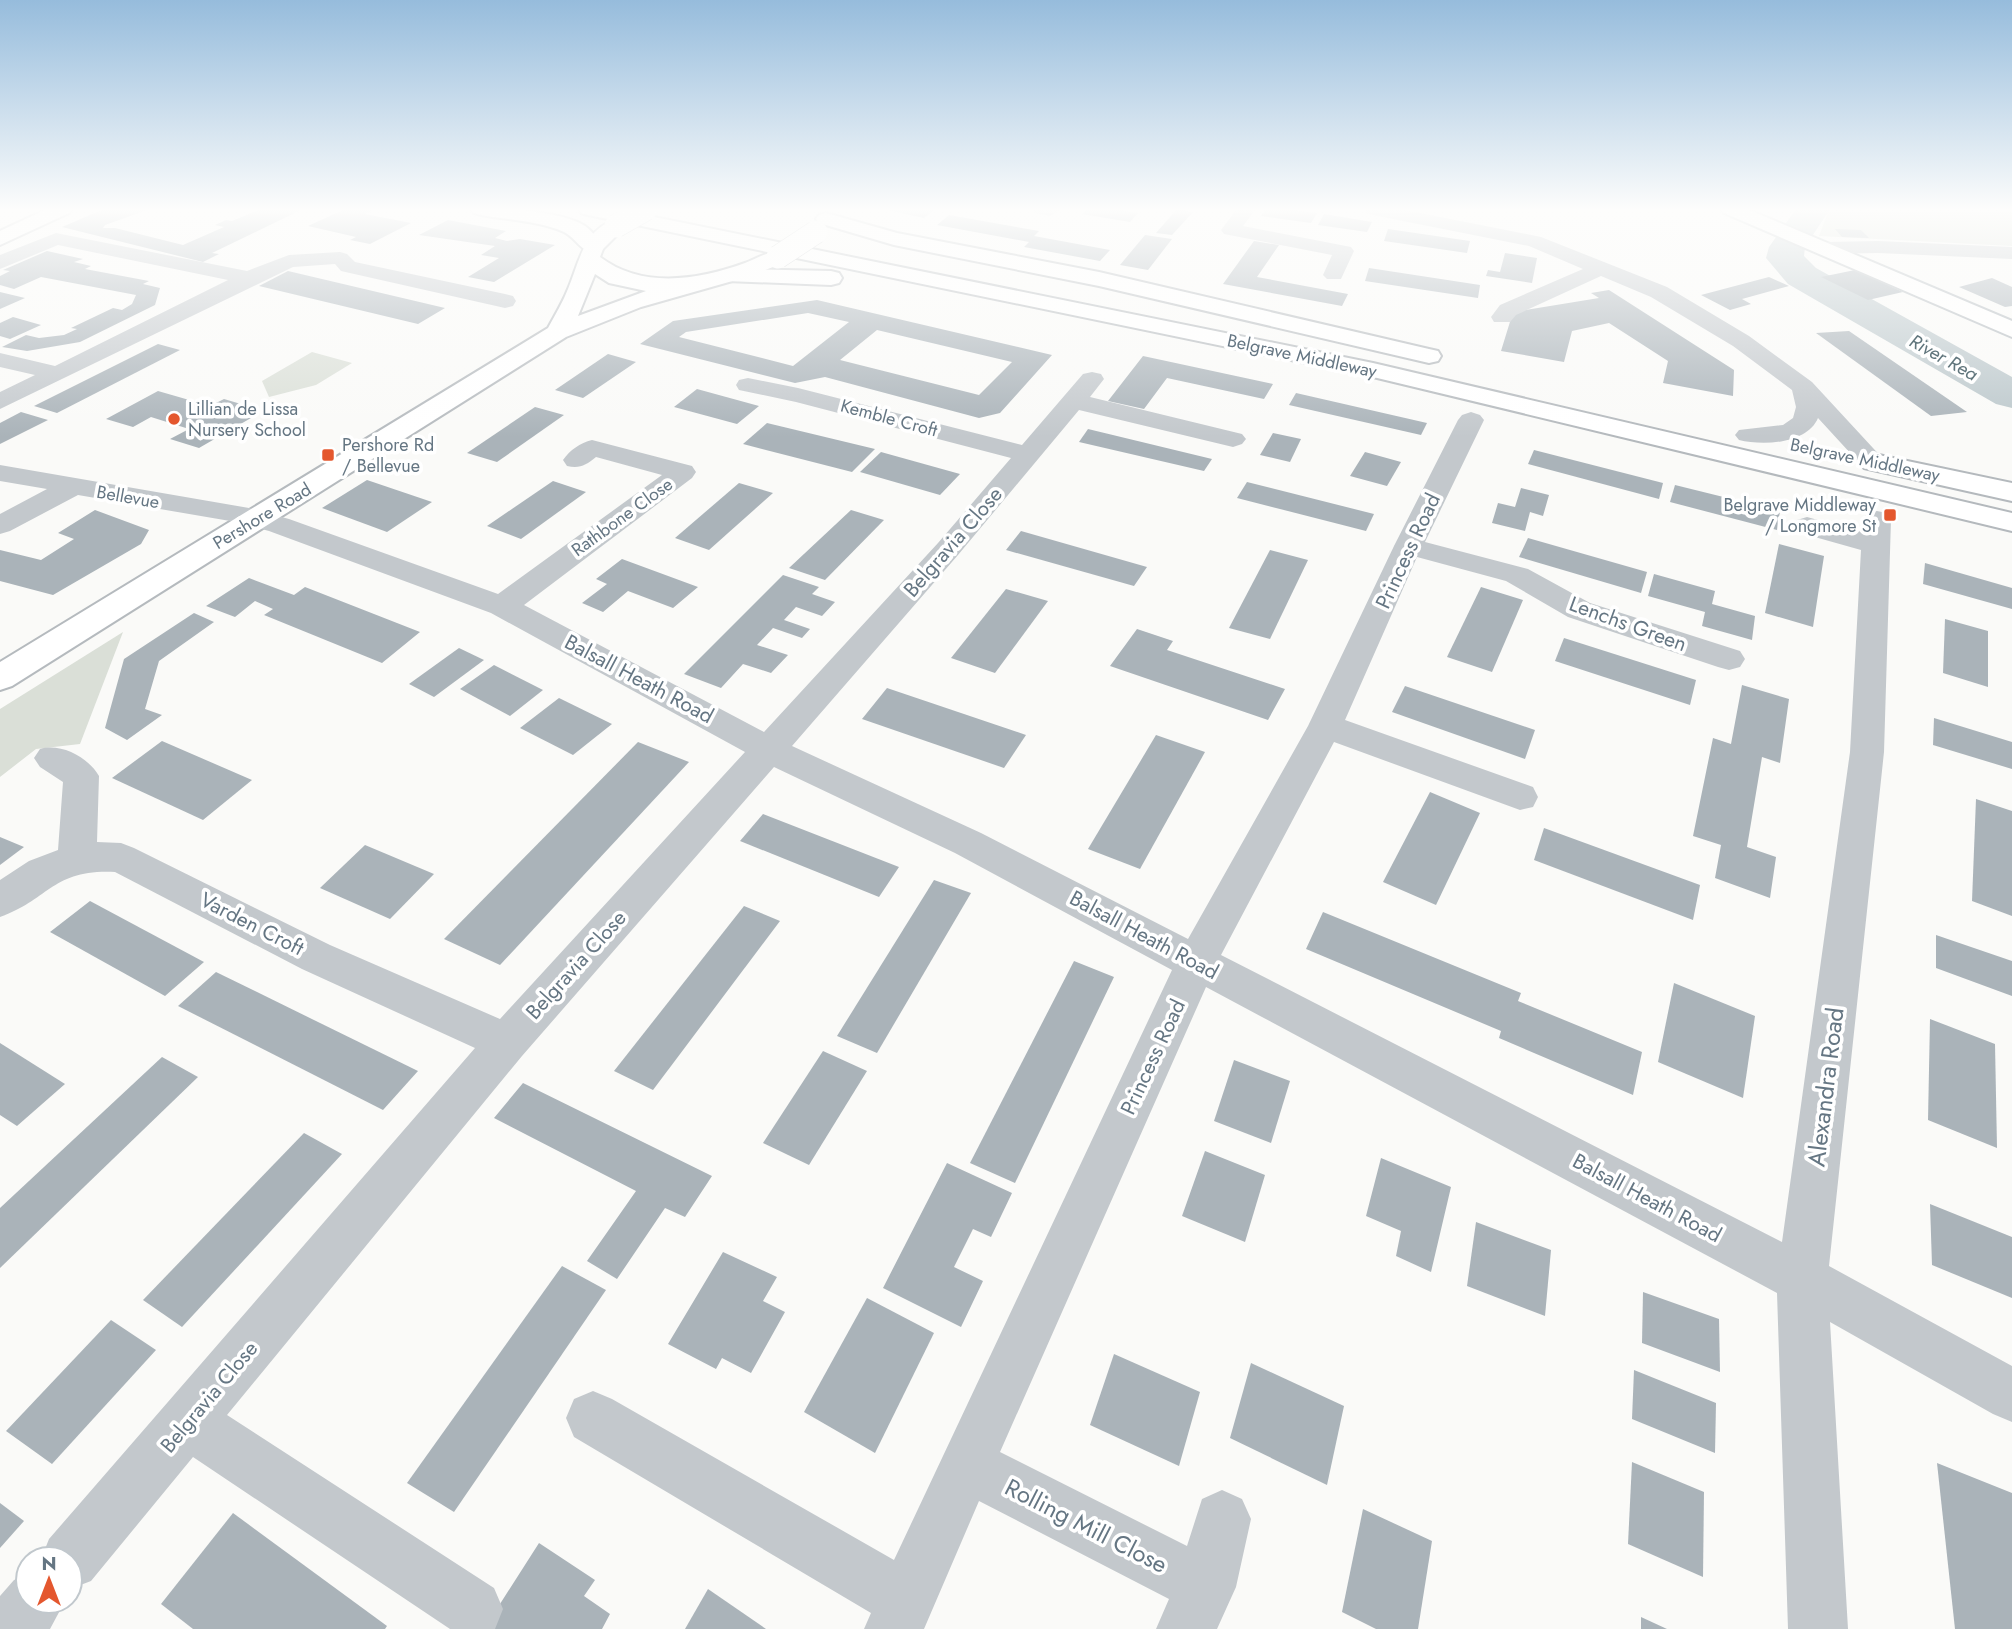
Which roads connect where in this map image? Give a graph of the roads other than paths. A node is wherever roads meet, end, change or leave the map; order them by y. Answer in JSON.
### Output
{"nodes":[{"id":1,"x":235,"y":285,"type":"edge"},
{"id":2,"x":431,"y":285,"type":"edge"},
{"id":3,"x":581,"y":285,"type":"edge"},
{"id":4,"x":690,"y":285,"type":"edge"},
{"id":5,"x":885,"y":285,"type":"edge"},
{"id":6,"x":961,"y":285,"type":"edge"},
{"id":7,"x":1046,"y":285,"type":"edge"},
{"id":8,"x":1125,"y":285,"type":"edge"},
{"id":9,"x":1564,"y":285,"type":"edge"},
{"id":10,"x":1642,"y":285,"type":"edge"},
{"id":11,"x":1910,"y":285,"type":"edge"},
{"id":12,"x":505,"y":301,"type":"dead end"},
{"id":13,"x":1502,"y":317,"type":"dead end"},
{"id":14,"x":2012,"y":330,"type":"edge"},
{"id":15,"x":558,"y":332,"type":"junction"},
{"id":16,"x":0,"y":360,"type":"edge"},
{"id":17,"x":1448,"y":361,"type":"dead end"},
{"id":18,"x":56,"y":373,"type":"junction"},
{"id":19,"x":748,"y":385,"type":"dead end"},
{"id":20,"x":1803,"y":387,"type":"junction"},
{"id":21,"x":0,"y":402,"type":"edge"},
{"id":22,"x":1471,"y":420,"type":"dead end"},
{"id":23,"x":1748,"y":435,"type":"junction"},
{"id":24,"x":1233,"y":439,"type":"dead end"},
{"id":25,"x":1692,"y":444,"type":"junction"},
{"id":26,"x":1028,"y":455,"type":"junction"},
{"id":27,"x":576,"y":460,"type":"dead end"},
{"id":28,"x":1872,"y":461,"type":"junction"},
{"id":29,"x":0,"y":473,"type":"edge"},
{"id":30,"x":72,"y":486,"type":"junction"},
{"id":31,"x":2012,"y":492,"type":"edge"},
{"id":32,"x":257,"y":520,"type":"junction"},
{"id":33,"x":2012,"y":522,"type":"edge"},
{"id":34,"x":0,"y":525,"type":"edge"},
{"id":35,"x":1807,"y":526,"type":"dead end"},
{"id":36,"x":1408,"y":546,"type":"junction"},
{"id":37,"x":502,"y":606,"type":"junction"},
{"id":38,"x":1729,"y":659,"type":"dead end"},
{"id":39,"x":0,"y":678,"type":"edge"},
{"id":40,"x":1325,"y":726,"type":"junction"},
{"id":41,"x":770,"y":750,"type":"junction"},
{"id":42,"x":52,"y":758,"type":"dead end"},
{"id":43,"x":1520,"y":797,"type":"dead end"},
{"id":44,"x":77,"y":857,"type":"junction"},
{"id":45,"x":0,"y":901,"type":"edge"},
{"id":46,"x":1196,"y":962,"type":"junction"},
{"id":47,"x":507,"y":1042,"type":"junction"},
{"id":48,"x":1802,"y":1279,"type":"junction"},
{"id":49,"x":2012,"y":1395,"type":"edge"},
{"id":50,"x":593,"y":1418,"type":"dead end"},
{"id":51,"x":189,"y":1422,"type":"junction"},
{"id":52,"x":965,"y":1465,"type":"junction"},
{"id":53,"x":1222,"y":1519,"type":"dead end"},
{"id":54,"x":83,"y":1545,"type":"edge"},
{"id":55,"x":1196,"y":1608,"type":"edge"},
{"id":56,"x":474,"y":1609,"type":"dead end"},
{"id":57,"x":23,"y":1615,"type":"edge"},
{"id":58,"x":900,"y":1615,"type":"edge"},
{"id":59,"x":11,"y":1629,"type":"edge"},
{"id":60,"x":1818,"y":1629,"type":"edge"}],
"edges":[{"from":1,"to":18,"type":"street"},
{"from":2,"to":12,"type":"street"},
{"from":3,"to":15,"type":"main road"},
{"from":4,"to":15,"type":"main road","name":"Pershore Road"},
{"from":5,"to":25,"type":"main road"},
{"from":6,"to":25,"type":"main road","name":"Belgrave Middleway"},
{"from":7,"to":23,"type":"main road","name":"Belgrave Middleway"},
{"from":8,"to":17,"type":"main road"},
{"from":9,"to":13,"type":"street"},
{"from":10,"to":20,"type":"street"},
{"from":11,"to":14,"type":"main road"},
{"from":15,"to":32,"type":"main road","name":"Pershore Road"},
{"from":16,"to":18,"type":"street"},
{"from":18,"to":21,"type":"street"},
{"from":19,"to":26,"type":"street","name":"Kemble Croft"},
{"from":20,"to":23,"type":"street"},
{"from":20,"to":28,"type":"street"},
{"from":22,"to":36,"type":"street","name":"Princess Road"},
{"from":23,"to":28,"type":"main road","name":"Belgrave Middleway"},
{"from":24,"to":26,"type":"street","name":"Belgravia Close"},
{"from":25,"to":33,"type":"main road","name":"Belgrave Middleway"},
{"from":26,"to":41,"type":"street","name":"Belgravia Close"},
{"from":27,"to":37,"type":"street","name":"Rathbone Close"},
{"from":28,"to":31,"type":"main road","name":"Belgrave Middleway"},
{"from":29,"to":30,"type":"street","name":"Bellevue"},
{"from":30,"to":32,"type":"street","name":"Bellevue"},
{"from":30,"to":34,"type":"street"},
{"from":32,"to":37,"type":"street","name":"Balsall Heath Road"},
{"from":32,"to":39,"type":"main road","name":"Pershore Road"},
{"from":35,"to":48,"type":"street","name":"Alexandra Road"},
{"from":36,"to":38,"type":"street","name":"Lenchs Green"},
{"from":36,"to":40,"type":"street","name":"Princess Road"},
{"from":37,"to":41,"type":"street","name":"Balsall Heath Road"},
{"from":40,"to":43,"type":"street"},
{"from":40,"to":46,"type":"street","name":"Princess Road"},
{"from":41,"to":46,"type":"street","name":"Balsall Heath Road"},
{"from":41,"to":47,"type":"street","name":"Belgravia Close"},
{"from":42,"to":44,"type":"street"},
{"from":44,"to":45,"type":"street","name":"Varden Croft"},
{"from":44,"to":47,"type":"street","name":"Varden Croft"},
{"from":46,"to":48,"type":"street","name":"Balsall Heath Road"},
{"from":46,"to":52,"type":"street","name":"Princess Road"},
{"from":47,"to":51,"type":"street","name":"Belgravia Close"},
{"from":48,"to":49,"type":"street","name":"Balsall Heath Road"},
{"from":48,"to":60,"type":"street","name":"Alexandra Road"},
{"from":50,"to":58,"type":"street"},
{"from":51,"to":54,"type":"street","name":"Belgravia Close"},
{"from":51,"to":56,"type":"street"},
{"from":52,"to":55,"type":"street","name":"Rolling Mill Close"},
{"from":52,"to":58,"type":"street","name":"Princess Road"},
{"from":53,"to":55,"type":"street","name":"Rolling Mill Close"},
{"from":57,"to":59,"type":"street"}]}
